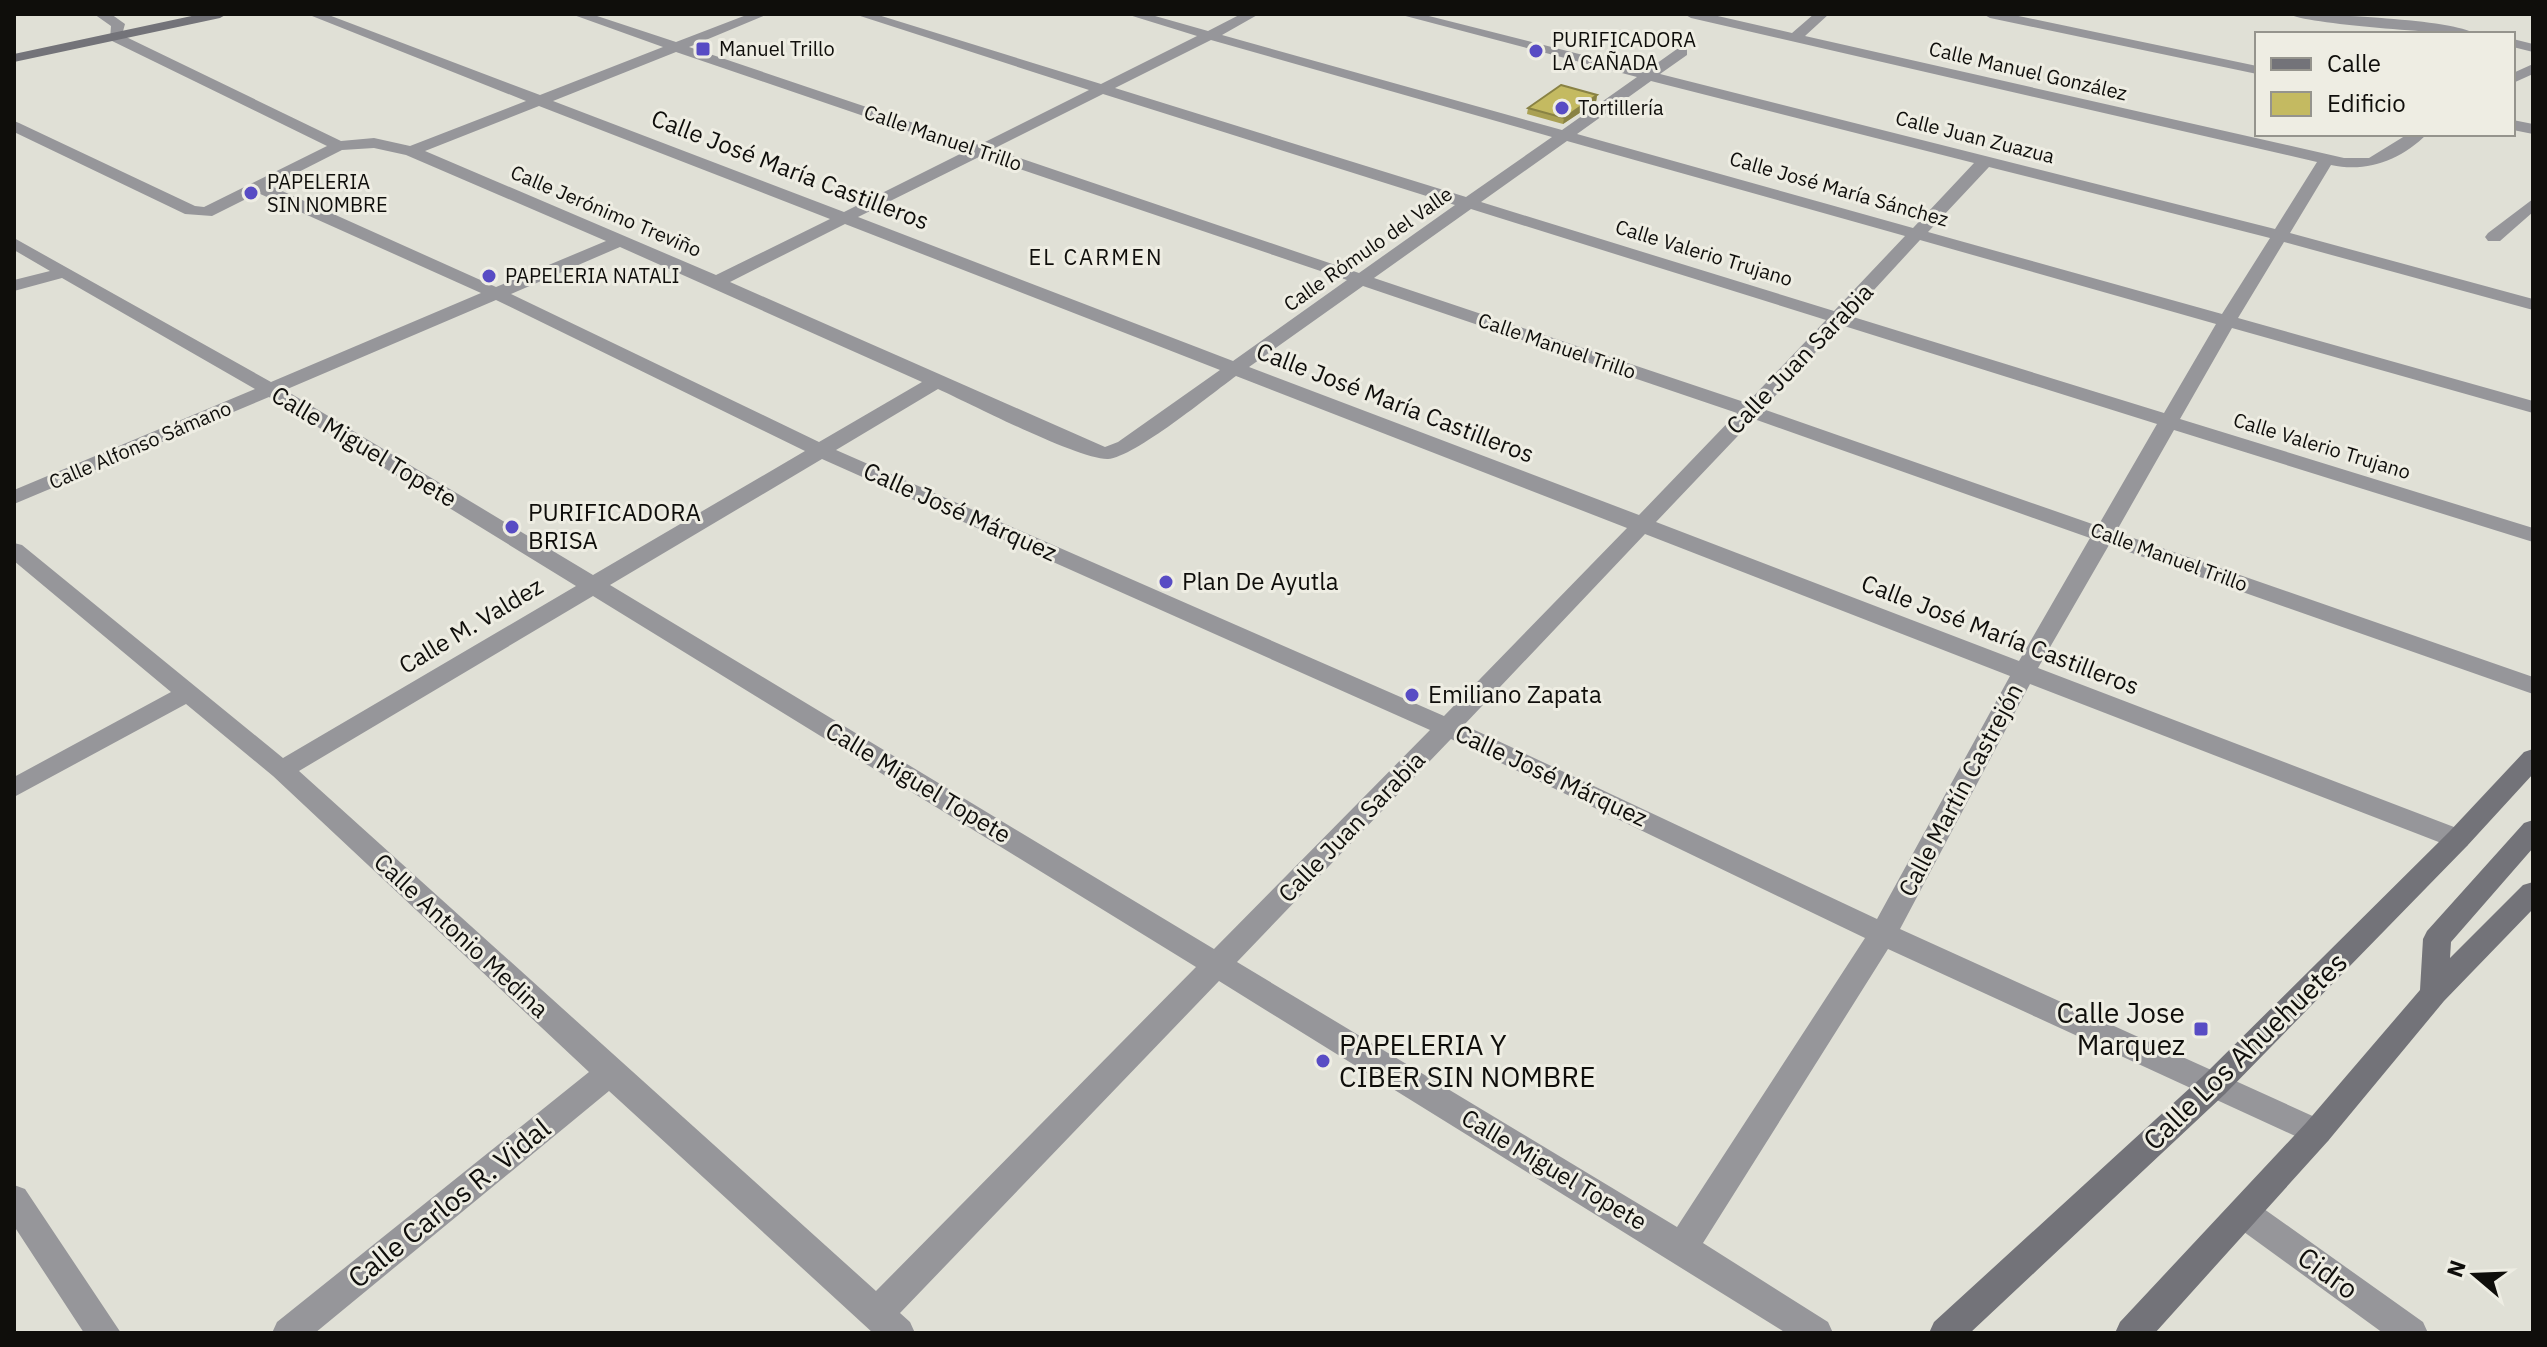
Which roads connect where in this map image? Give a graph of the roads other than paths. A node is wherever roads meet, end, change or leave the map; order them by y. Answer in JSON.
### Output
{"nodes":[{"id":1,"x":101,"y":14,"type":"edge"},
{"id":2,"x":169,"y":14,"type":"edge"},
{"id":3,"x":220,"y":14,"type":"edge"},
{"id":4,"x":314,"y":14,"type":"edge"},
{"id":5,"x":578,"y":14,"type":"edge"},
{"id":6,"x":761,"y":14,"type":"edge"},
{"id":7,"x":861,"y":14,"type":"edge"},
{"id":8,"x":1133,"y":14,"type":"edge"},
{"id":9,"x":1252,"y":14,"type":"edge"},
{"id":10,"x":1405,"y":14,"type":"edge"},
{"id":11,"x":1691,"y":14,"type":"edge"},
{"id":12,"x":1822,"y":14,"type":"edge"},
{"id":13,"x":1990,"y":14,"type":"edge"},
{"id":14,"x":2296,"y":14,"type":"edge"},
{"id":15,"x":117,"y":31,"type":"junction"},
{"id":16,"x":2458,"y":32,"type":"edge"},
{"id":17,"x":1209,"y":35,"type":"junction"},
{"id":18,"x":1795,"y":37,"type":"junction"},
{"id":19,"x":14,"y":46,"type":"edge"},
{"id":20,"x":675,"y":48,"type":"junction"},
{"id":21,"x":1682,"y":52,"type":"dead end"},
{"id":22,"x":14,"y":58,"type":"edge"},
{"id":23,"x":2533,"y":68,"type":"edge"},
{"id":24,"x":2255,"y":70,"type":"edge"},
{"id":25,"x":1650,"y":74,"type":"junction"},
{"id":26,"x":2515,"y":78,"type":"edge"},
{"id":27,"x":1101,"y":89,"type":"junction"},
{"id":28,"x":537,"y":101,"type":"junction"},
{"id":29,"x":14,"y":126,"type":"edge"},
{"id":30,"x":1566,"y":136,"type":"junction"},
{"id":31,"x":2416,"y":136,"type":"edge"},
{"id":32,"x":339,"y":146,"type":"junction"},
{"id":33,"x":979,"y":150,"type":"junction"},
{"id":34,"x":411,"y":151,"type":"junction"},
{"id":35,"x":2327,"y":159,"type":"junction"},
{"id":36,"x":1986,"y":160,"type":"junction"},
{"id":37,"x":259,"y":187,"type":"junction"},
{"id":38,"x":1470,"y":204,"type":"junction"},
{"id":39,"x":2533,"y":204,"type":"edge"},
{"id":40,"x":843,"y":217,"type":"junction"},
{"id":41,"x":1918,"y":234,"type":"junction"},
{"id":42,"x":2278,"y":235,"type":"junction"},
{"id":43,"x":2494,"y":237,"type":"dead end"},
{"id":44,"x":620,"y":241,"type":"junction"},
{"id":45,"x":14,"y":243,"type":"edge"},
{"id":46,"x":64,"y":272,"type":"junction"},
{"id":47,"x":1361,"y":280,"type":"junction"},
{"id":48,"x":716,"y":282,"type":"junction"},
{"id":49,"x":14,"y":286,"type":"edge"},
{"id":50,"x":497,"y":294,"type":"junction"},
{"id":51,"x":2533,"y":305,"type":"edge"},
{"id":52,"x":1840,"y":319,"type":"junction"},
{"id":53,"x":2227,"y":321,"type":"junction"},
{"id":54,"x":1235,"y":369,"type":"junction"},
{"id":55,"x":936,"y":382,"type":"junction"},
{"id":56,"x":270,"y":389,"type":"junction"},
{"id":57,"x":2533,"y":407,"type":"edge"},
{"id":58,"x":1750,"y":411,"type":"junction"},
{"id":59,"x":2169,"y":421,"type":"junction"},
{"id":60,"x":819,"y":450,"type":"junction"},
{"id":61,"x":1107,"y":453,"type":"joint"},
{"id":62,"x":14,"y":498,"type":"edge"},
{"id":63,"x":1639,"y":526,"type":"junction"},
{"id":64,"x":2104,"y":534,"type":"junction"},
{"id":65,"x":2533,"y":535,"type":"edge"},
{"id":66,"x":14,"y":550,"type":"edge"},
{"id":67,"x":591,"y":585,"type":"junction"},
{"id":68,"x":2024,"y":672,"type":"junction"},
{"id":69,"x":2533,"y":686,"type":"edge"},
{"id":70,"x":188,"y":693,"type":"junction"},
{"id":71,"x":1449,"y":728,"type":"junction"},
{"id":72,"x":2533,"y":758,"type":"edge"},
{"id":73,"x":282,"y":770,"type":"junction"},
{"id":74,"x":14,"y":788,"type":"edge"},
{"id":75,"x":2533,"y":830,"type":"edge"},
{"id":76,"x":2458,"y":839,"type":"junction"},
{"id":77,"x":2533,"y":892,"type":"edge"},
{"id":78,"x":1883,"y":934,"type":"junction"},
{"id":79,"x":1217,"y":965,"type":"junction"},
{"id":80,"x":2434,"y":993,"type":"junction"},
{"id":81,"x":610,"y":1073,"type":"junction"},
{"id":82,"x":2214,"y":1085,"type":"junction"},
{"id":83,"x":2317,"y":1132,"type":"junction"},
{"id":84,"x":14,"y":1199,"type":"edge"},
{"id":85,"x":2245,"y":1214,"type":"junction"},
{"id":86,"x":1682,"y":1248,"type":"junction"},
{"id":87,"x":887,"y":1323,"type":"edge"},
{"id":88,"x":104,"y":1333,"type":"edge"},
{"id":89,"x":289,"y":1333,"type":"edge"},
{"id":90,"x":1816,"y":1333,"type":"edge"},
{"id":91,"x":1946,"y":1333,"type":"edge"},
{"id":92,"x":2132,"y":1333,"type":"edge"},
{"id":93,"x":2411,"y":1333,"type":"edge"}],
"edges":[{"from":1,"to":15,"type":"street","name":"Calle Jerónimo Treviño"},
{"from":2,"to":15,"type":"street"},
{"from":3,"to":15,"type":"street"},
{"from":4,"to":28,"type":"street","name":"Calle José María Castilleros"},
{"from":5,"to":20,"type":"street","name":"Calle Manuel Trillo"},
{"from":6,"to":20,"type":"street"},
{"from":7,"to":27,"type":"street","name":"Calle Valerio Trujano"},
{"from":8,"to":17,"type":"street","name":"Calle José María Sánchez"},
{"from":9,"to":17,"type":"street"},
{"from":10,"to":25,"type":"street","name":"Calle Juan Zuazua"},
{"from":11,"to":18,"type":"street","name":"Calle Manuel González"},
{"from":12,"to":18,"type":"street"},
{"from":13,"to":24,"type":"street"},
{"from":14,"to":16,"type":"street"},
{"from":15,"to":19,"type":"street"},
{"from":15,"to":22,"type":"street"},
{"from":15,"to":32,"type":"street","name":"Calle Jerónimo Treviño"},
{"from":17,"to":27,"type":"street"},
{"from":17,"to":30,"type":"street","name":"Calle José María Sánchez"},
{"from":18,"to":35,"type":"street","name":"Calle Manuel González"},
{"from":20,"to":28,"type":"street"},
{"from":20,"to":33,"type":"street","name":"Calle Manuel Trillo"},
{"from":21,"to":25,"type":"street","name":"Calle Rómulo del Valle"},
{"from":23,"to":26,"type":"street"},
{"from":25,"to":30,"type":"street","name":"Calle Rómulo del Valle"},
{"from":25,"to":36,"type":"street","name":"Calle Juan Zuazua"},
{"from":27,"to":33,"type":"street"},
{"from":27,"to":38,"type":"street","name":"Calle Valerio Trujano"},
{"from":28,"to":34,"type":"street"},
{"from":28,"to":40,"type":"street","name":"Calle José María Castilleros"},
{"from":29,"to":37,"type":"street"},
{"from":30,"to":38,"type":"street","name":"Calle Rómulo del Valle"},
{"from":30,"to":41,"type":"street","name":"Calle José María Sánchez"},
{"from":31,"to":35,"type":"street","name":"Calle Manuel González"},
{"from":32,"to":34,"type":"street","name":"Calle Jerónimo Treviño"},
{"from":32,"to":37,"type":"street"},
{"from":33,"to":40,"type":"street"},
{"from":33,"to":47,"type":"street","name":"Calle Manuel Trillo"},
{"from":34,"to":44,"type":"street","name":"Calle Jerónimo Treviño"},
{"from":35,"to":42,"type":"street","name":"Calle Martín Castrejón"},
{"from":36,"to":41,"type":"street","name":"Calle Juan Sarabia"},
{"from":36,"to":42,"type":"street","name":"Calle Juan Zuazua"},
{"from":37,"to":50,"type":"street","name":"Calle José Márquez"},
{"from":38,"to":47,"type":"street","name":"Calle Rómulo del Valle"},
{"from":38,"to":52,"type":"street","name":"Calle Valerio Trujano"},
{"from":39,"to":43,"type":"street"},
{"from":40,"to":48,"type":"street"},
{"from":40,"to":54,"type":"street","name":"Calle José María Castilleros"},
{"from":41,"to":52,"type":"street","name":"Calle Juan Sarabia"},
{"from":41,"to":53,"type":"street","name":"Calle José María Sánchez"},
{"from":42,"to":51,"type":"street","name":"Calle Juan Zuazua"},
{"from":42,"to":53,"type":"street","name":"Calle Martín Castrejón"},
{"from":44,"to":48,"type":"street","name":"Calle Jerónimo Treviño"},
{"from":44,"to":50,"type":"street","name":"Calle Alfonso Sámano"},
{"from":45,"to":46,"type":"street","name":"Calle Miguel Topete"},
{"from":46,"to":49,"type":"street"},
{"from":46,"to":56,"type":"street","name":"Calle Miguel Topete"},
{"from":47,"to":54,"type":"street","name":"Calle Rómulo del Valle"},
{"from":47,"to":58,"type":"street","name":"Calle Manuel Trillo"},
{"from":48,"to":55,"type":"street","name":"Calle Jerónimo Treviño"},
{"from":50,"to":56,"type":"street","name":"Calle Alfonso Sámano"},
{"from":50,"to":60,"type":"street","name":"Calle José Márquez"},
{"from":52,"to":58,"type":"street","name":"Calle Juan Sarabia"},
{"from":52,"to":59,"type":"street","name":"Calle Valerio Trujano"},
{"from":53,"to":57,"type":"street","name":"Calle José María Sánchez"},
{"from":53,"to":59,"type":"street","name":"Calle Martín Castrejón"},
{"from":54,"to":61,"type":"street","name":"Calle Rómulo del Valle"},
{"from":54,"to":63,"type":"street","name":"Calle José María Castilleros"},
{"from":55,"to":60,"type":"street","name":"Calle M. Valdez"},
{"from":55,"to":61,"type":"street","name":"Calle Jerónimo Treviño"},
{"from":56,"to":62,"type":"street","name":"Calle Alfonso Sámano"},
{"from":56,"to":67,"type":"street","name":"Calle Miguel Topete"},
{"from":58,"to":63,"type":"street","name":"Calle Juan Sarabia"},
{"from":58,"to":64,"type":"street","name":"Calle Manuel Trillo"},
{"from":59,"to":64,"type":"street","name":"Calle Martín Castrejón"},
{"from":59,"to":65,"type":"street","name":"Calle Valerio Trujano"},
{"from":60,"to":67,"type":"street","name":"Calle M. Valdez"},
{"from":60,"to":71,"type":"street","name":"Calle José Márquez"},
{"from":63,"to":68,"type":"street","name":"Calle José María Castilleros"},
{"from":63,"to":71,"type":"street","name":"Calle Juan Sarabia"},
{"from":64,"to":68,"type":"street","name":"Calle Martín Castrejón"},
{"from":64,"to":69,"type":"street","name":"Calle Manuel Trillo"},
{"from":66,"to":70,"type":"street","name":"Calle Antonio Medina"},
{"from":67,"to":73,"type":"street","name":"Calle M. Valdez"},
{"from":67,"to":79,"type":"street","name":"Calle Miguel Topete"},
{"from":68,"to":76,"type":"street","name":"Calle José María Castilleros"},
{"from":68,"to":78,"type":"street","name":"Calle Martín Castrejón"},
{"from":70,"to":73,"type":"street","name":"Calle Antonio Medina"},
{"from":70,"to":74,"type":"street"},
{"from":71,"to":78,"type":"street","name":"Calle José Márquez"},
{"from":71,"to":79,"type":"street","name":"Calle Juan Sarabia"},
{"from":72,"to":76,"type":"street","name":"Calle Los Ahuehuetes"},
{"from":73,"to":81,"type":"street","name":"Calle Antonio Medina"},
{"from":75,"to":80,"type":"street"},
{"from":76,"to":82,"type":"street","name":"Calle Los Ahuehuetes"},
{"from":77,"to":80,"type":"street"},
{"from":78,"to":82,"type":"street","name":"Calle José Márquez"},
{"from":78,"to":86,"type":"street","name":"Calle Martín Castrejón"},
{"from":79,"to":86,"type":"street","name":"Calle Miguel Topete"},
{"from":79,"to":87,"type":"street","name":"Calle Juan Sarabia"},
{"from":80,"to":83,"type":"street"},
{"from":81,"to":87,"type":"street","name":"Calle Antonio Medina"},
{"from":81,"to":89,"type":"street","name":"Calle Carlos R. Vidal"},
{"from":82,"to":83,"type":"street","name":"Calle José Márquez"},
{"from":82,"to":91,"type":"street","name":"Calle Los Ahuehuetes"},
{"from":83,"to":85,"type":"street"},
{"from":84,"to":88,"type":"street"},
{"from":85,"to":92,"type":"street"},
{"from":85,"to":93,"type":"street","name":"Cidro"},
{"from":86,"to":90,"type":"street","name":"Calle Miguel Topete"}]}
